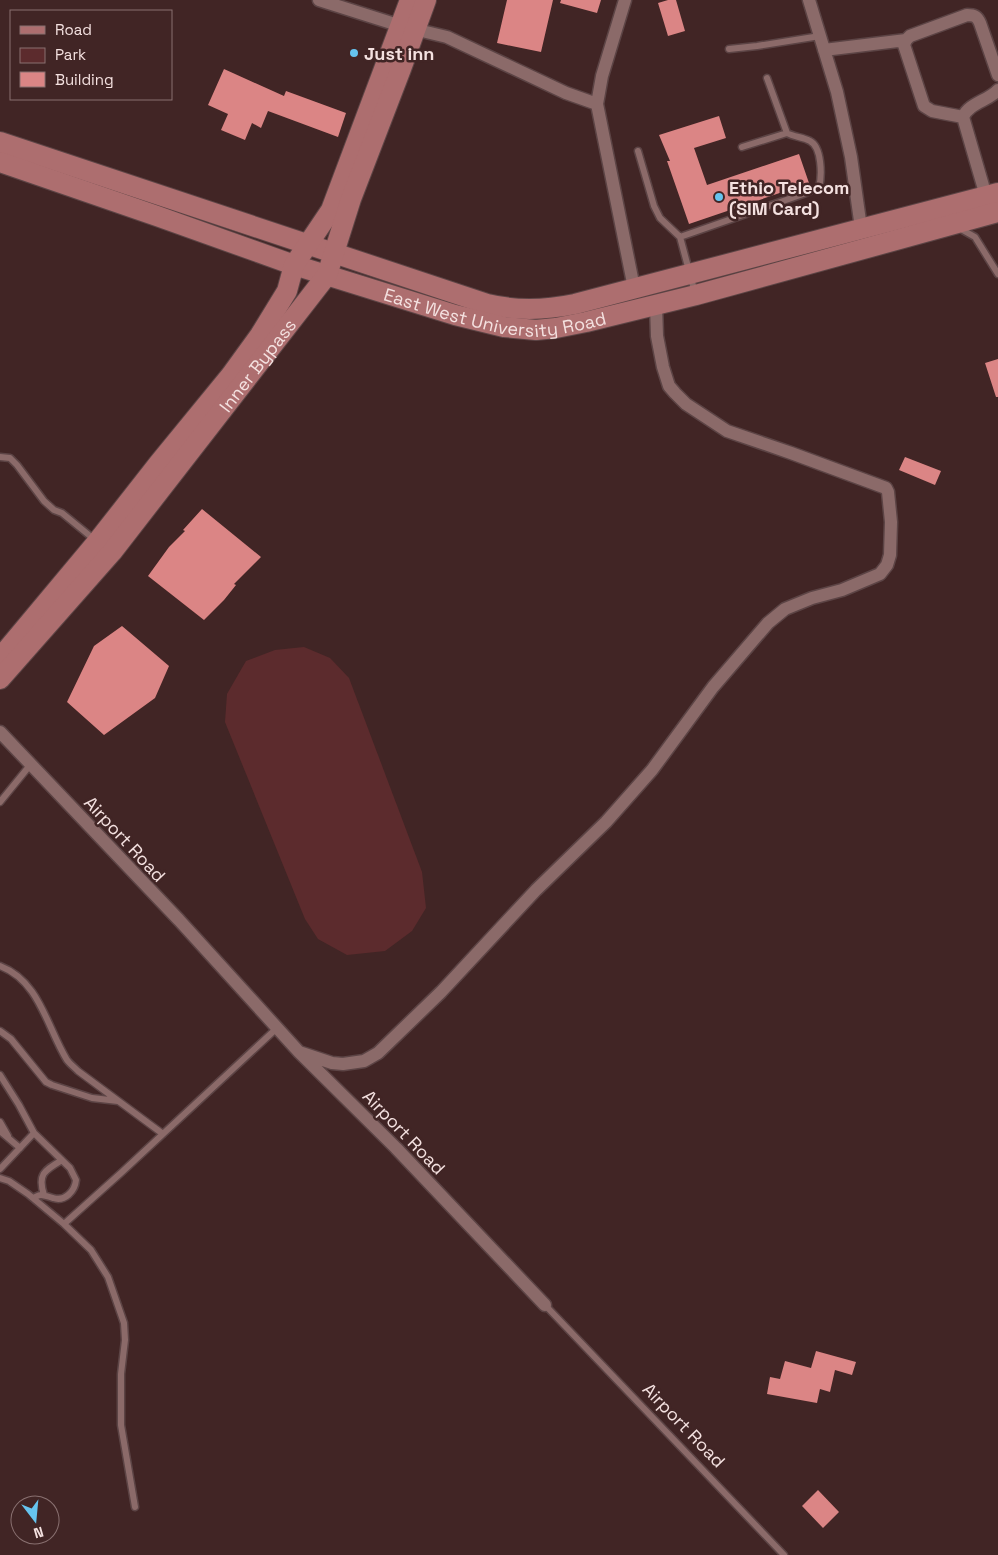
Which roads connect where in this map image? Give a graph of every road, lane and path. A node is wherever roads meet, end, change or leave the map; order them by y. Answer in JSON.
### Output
{"nodes":[{"id":1,"x":319,"y":0,"type":"edge"},
{"id":2,"x":410,"y":0,"type":"edge"},
{"id":3,"x":426,"y":0,"type":"edge"},
{"id":4,"x":625,"y":0,"type":"edge"},
{"id":5,"x":812,"y":1,"type":"edge"},
{"id":6,"x":408,"y":27,"type":"junction"},
{"id":7,"x":820,"y":36,"type":"junction"},
{"id":8,"x":906,"y":40,"type":"junction"},
{"id":9,"x":729,"y":49,"type":"dead end"},
{"id":10,"x":824,"y":50,"type":"junction"},
{"id":11,"x":998,"y":75,"type":"edge"},
{"id":12,"x":767,"y":78,"type":"dead end"},
{"id":13,"x":998,"y":90,"type":"edge"},
{"id":14,"x":597,"y":104,"type":"junction"},
{"id":15,"x":963,"y":117,"type":"junction"},
{"id":16,"x":787,"y":133,"type":"junction"},
{"id":17,"x":0,"y":142,"type":"edge"},
{"id":18,"x":742,"y":147,"type":"dead end"},
{"id":19,"x":638,"y":151,"type":"dead end"},
{"id":20,"x":0,"y":162,"type":"edge"},
{"id":21,"x":992,"y":194,"type":"edge"},
{"id":22,"x":998,"y":212,"type":"edge"},
{"id":23,"x":950,"y":216,"type":"junction"},
{"id":24,"x":861,"y":228,"type":"junction"},
{"id":25,"x":680,"y":237,"type":"junction"},
{"id":26,"x":309,"y":244,"type":"junction"},
{"id":27,"x":335,"y":253,"type":"junction"},
{"id":28,"x":294,"y":265,"type":"junction"},
{"id":29,"x":690,"y":274,"type":"junction"},
{"id":30,"x":998,"y":274,"type":"edge"},
{"id":31,"x":327,"y":275,"type":"junction"},
{"id":32,"x":634,"y":288,"type":"junction"},
{"id":33,"x":696,"y":295,"type":"junction"},
{"id":34,"x":656,"y":305,"type":"junction"},
{"id":35,"x":0,"y":457,"type":"edge"},
{"id":36,"x":105,"y":547,"type":"junction"},
{"id":37,"x":0,"y":658,"type":"edge"},
{"id":38,"x":0,"y":678,"type":"edge"},
{"id":39,"x":0,"y":732,"type":"edge"},
{"id":40,"x":31,"y":764,"type":"junction"},
{"id":41,"x":0,"y":802,"type":"edge"},
{"id":42,"x":0,"y":966,"type":"edge"},
{"id":43,"x":277,"y":1028,"type":"junction"},
{"id":44,"x":0,"y":1031,"type":"edge"},
{"id":45,"x":299,"y":1052,"type":"junction"},
{"id":46,"x":0,"y":1075,"type":"edge"},
{"id":47,"x":119,"y":1101,"type":"junction"},
{"id":48,"x":0,"y":1122,"type":"edge"},
{"id":49,"x":0,"y":1131,"type":"edge"},
{"id":50,"x":34,"y":1133,"type":"junction"},
{"id":51,"x":163,"y":1134,"type":"junction"},
{"id":52,"x":10,"y":1140,"type":"junction"},
{"id":53,"x":20,"y":1148,"type":"junction"},
{"id":54,"x":62,"y":1160,"type":"junction"},
{"id":55,"x":0,"y":1169,"type":"edge"},
{"id":56,"x":0,"y":1178,"type":"edge"},
{"id":57,"x":44,"y":1195,"type":"junction"},
{"id":58,"x":33,"y":1198,"type":"junction"},
{"id":59,"x":64,"y":1224,"type":"junction"},
{"id":60,"x":545,"y":1305,"type":"joint"},
{"id":61,"x":135,"y":1507,"type":"dead end"},
{"id":62,"x":784,"y":1555,"type":"edge"}],
"edges":[{"from":1,"to":6,"type":"street"},
{"from":2,"to":6,"type":"main road","name":"Inner Bypass"},
{"from":3,"to":6,"type":"main road","name":"Inner Bypass"},
{"from":4,"to":14,"type":"street"},
{"from":5,"to":7,"type":"street"},
{"from":6,"to":14,"type":"street"},
{"from":6,"to":26,"type":"main road","name":"Inner Bypass"},
{"from":6,"to":27,"type":"main road","name":"Inner Bypass"},
{"from":7,"to":9,"type":"lane"},
{"from":7,"to":10,"type":"street"},
{"from":8,"to":10,"type":"street"},
{"from":8,"to":11,"type":"street"},
{"from":8,"to":15,"type":"street"},
{"from":10,"to":24,"type":"street"},
{"from":12,"to":16,"type":"lane"},
{"from":13,"to":15,"type":"street"},
{"from":14,"to":32,"type":"street"},
{"from":15,"to":21,"type":"street"},
{"from":16,"to":18,"type":"lane"},
{"from":16,"to":25,"type":"lane"},
{"from":17,"to":26,"type":"main road","name":"East West University Road"},
{"from":19,"to":25,"type":"lane"},
{"from":20,"to":28,"type":"main road","name":"East West University Road"},
{"from":21,"to":23,"type":"main road","name":"East West University Road"},
{"from":22,"to":23,"type":"main road","name":"East West University Road"},
{"from":23,"to":24,"type":"main road","name":"East West University Road"},
{"from":23,"to":30,"type":"lane"},
{"from":23,"to":33,"type":"main road","name":"East West University Road"},
{"from":24,"to":29,"type":"main road","name":"East West University Road"},
{"from":25,"to":29,"type":"lane"},
{"from":26,"to":27,"type":"main road","name":"East West University Road"},
{"from":26,"to":28,"type":"main road","name":"Inner Bypass"},
{"from":27,"to":31,"type":"main road","name":"Inner Bypass"},
{"from":27,"to":32,"type":"main road","name":"East West University Road"},
{"from":28,"to":31,"type":"main road","name":"East West University Road"},
{"from":28,"to":36,"type":"main road","name":"Inner Bypass"},
{"from":29,"to":32,"type":"main road","name":"East West University Road"},
{"from":29,"to":33,"type":"lane"},
{"from":31,"to":34,"type":"main road","name":"East West University Road"},
{"from":31,"to":36,"type":"main road","name":"Inner Bypass"},
{"from":33,"to":34,"type":"main road","name":"East West University Road"},
{"from":34,"to":45,"type":"street"},
{"from":35,"to":36,"type":"lane"},
{"from":36,"to":37,"type":"main road","name":"Inner Bypass"},
{"from":36,"to":38,"type":"main road","name":"Inner Bypass"},
{"from":39,"to":40,"type":"street","name":"Airport Road"},
{"from":40,"to":41,"type":"lane"},
{"from":40,"to":43,"type":"street","name":"Airport Road"},
{"from":42,"to":47,"type":"lane"},
{"from":43,"to":45,"type":"street","name":"Airport Road"},
{"from":43,"to":51,"type":"lane"},
{"from":44,"to":47,"type":"lane"},
{"from":45,"to":60,"type":"street","name":"Airport Road"},
{"from":46,"to":50,"type":"lane"},
{"from":47,"to":51,"type":"lane"},
{"from":48,"to":52,"type":"lane"},
{"from":49,"to":52,"type":"lane"},
{"from":50,"to":53,"type":"lane"},
{"from":50,"to":54,"type":"lane"},
{"from":51,"to":59,"type":"lane"},
{"from":52,"to":53,"type":"lane"},
{"from":53,"to":55,"type":"lane"},
{"from":54,"to":57,"type":"lane"},
{"from":54,"to":57,"type":"lane"},
{"from":56,"to":58,"type":"lane"},
{"from":57,"to":58,"type":"lane"},
{"from":58,"to":59,"type":"lane"},
{"from":59,"to":61,"type":"lane"},
{"from":60,"to":62,"type":"lane","name":"Airport Road"}]}
